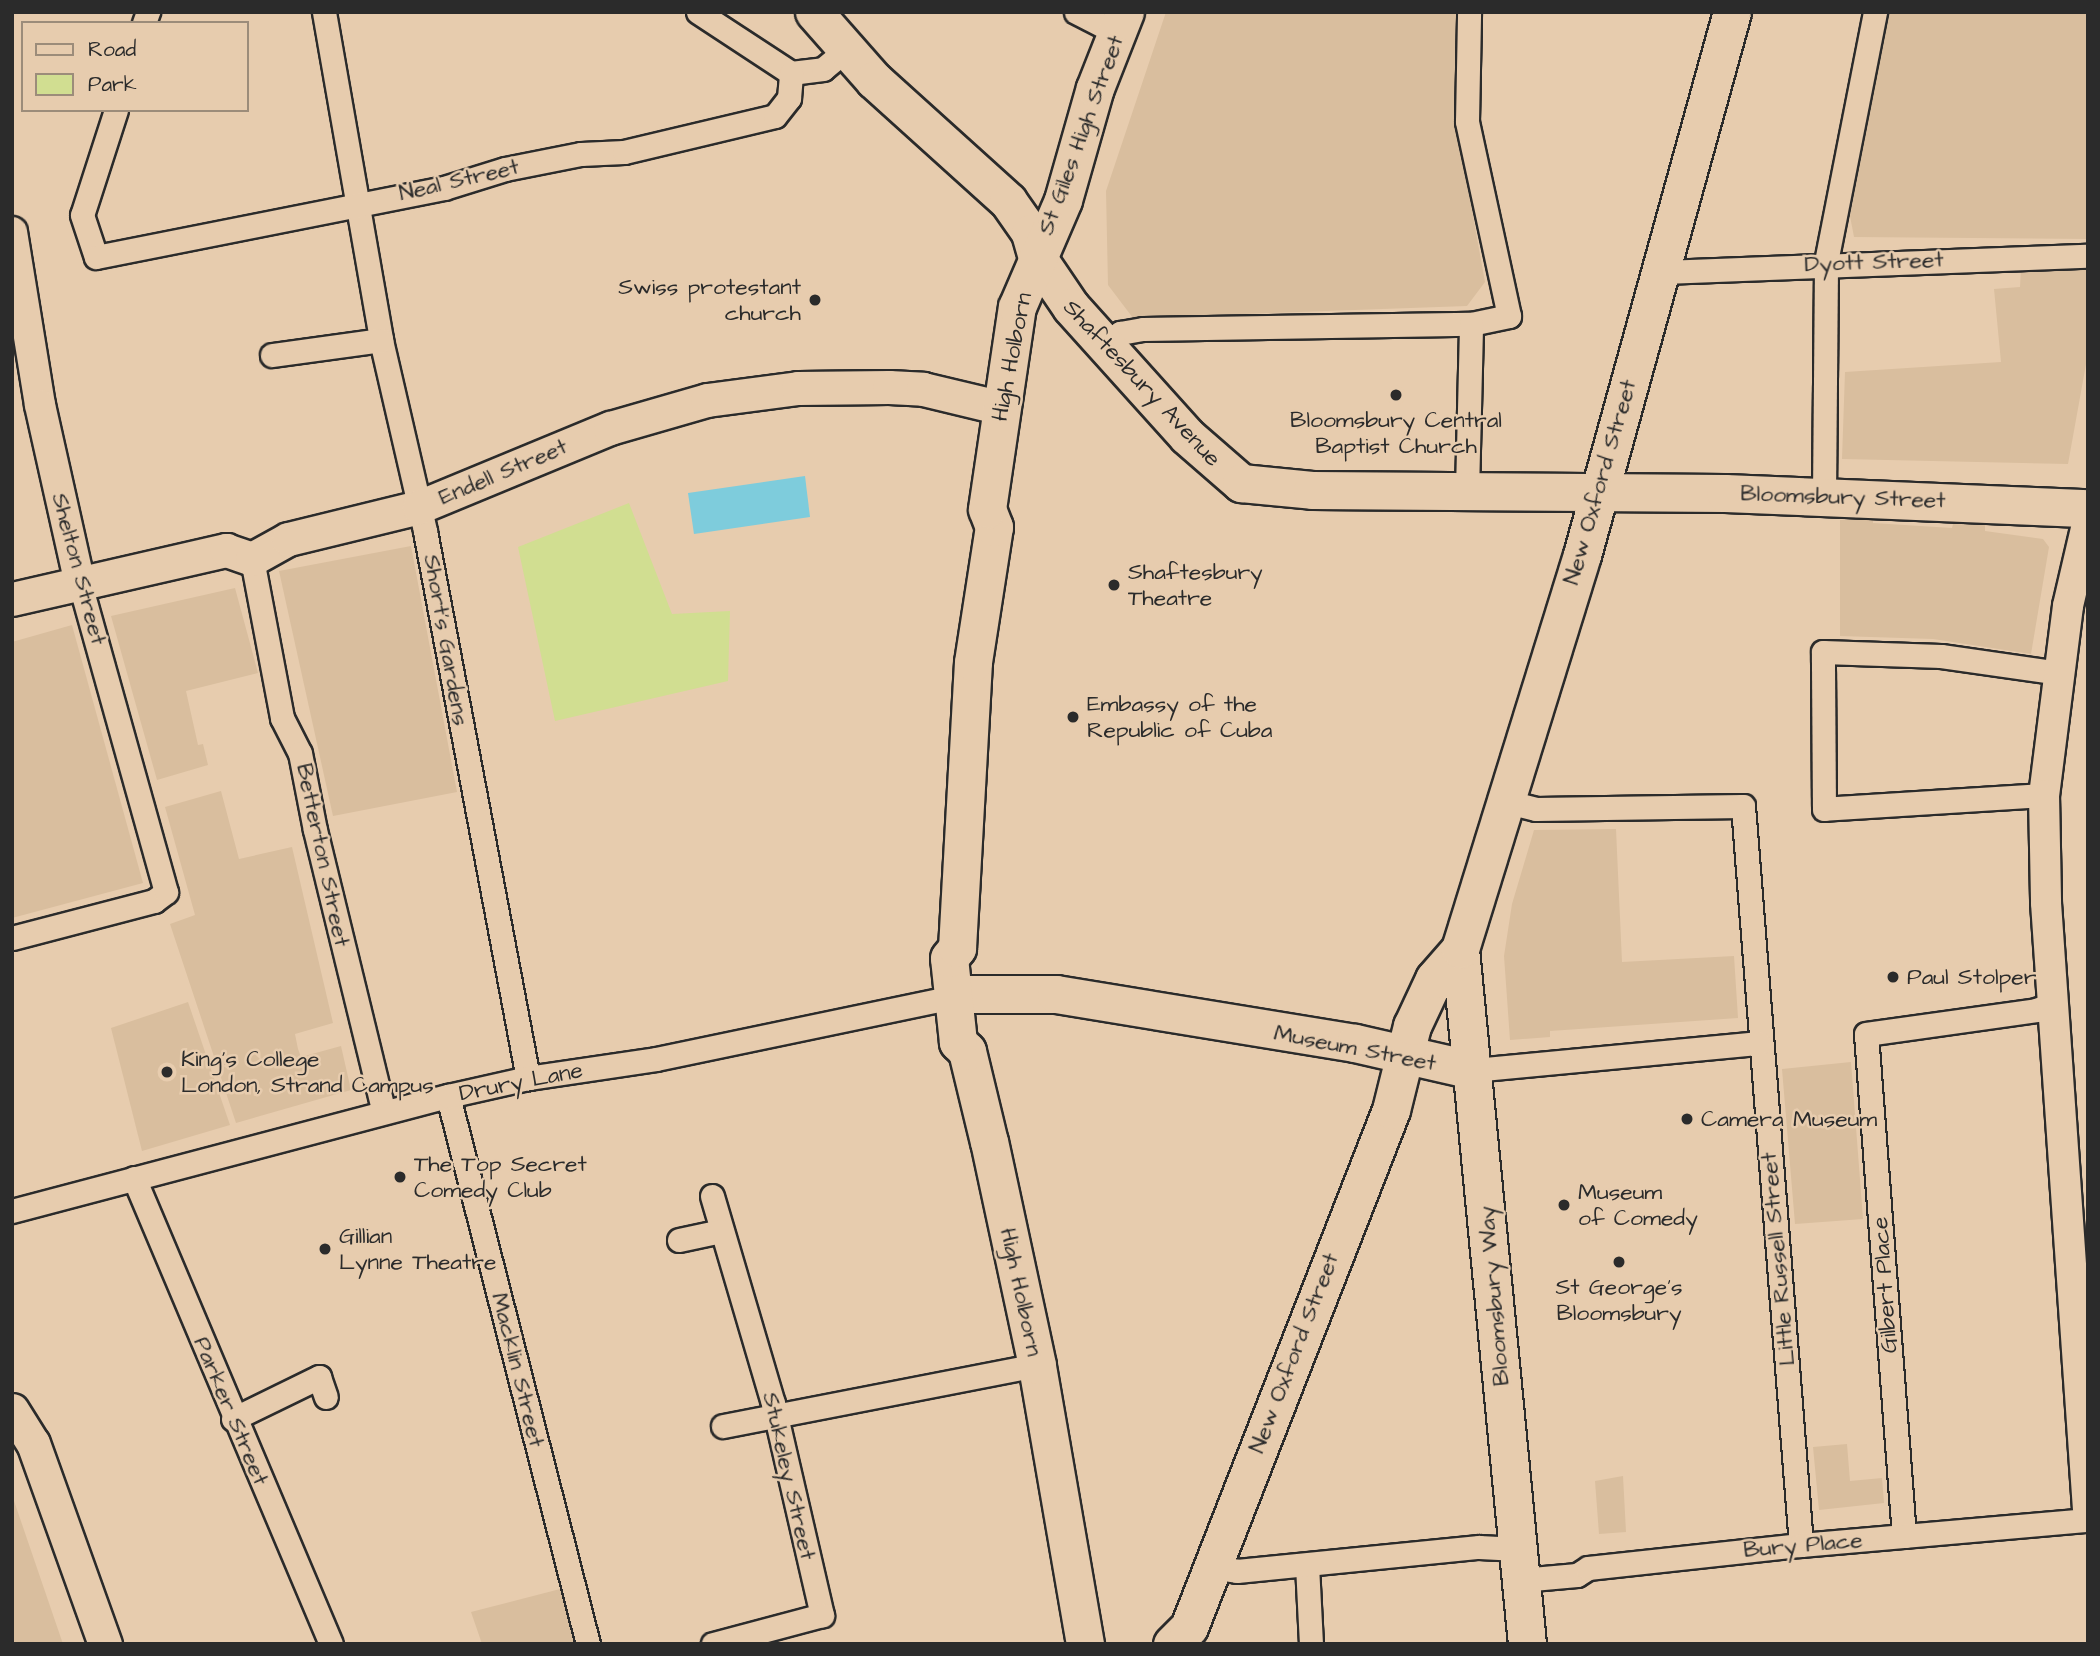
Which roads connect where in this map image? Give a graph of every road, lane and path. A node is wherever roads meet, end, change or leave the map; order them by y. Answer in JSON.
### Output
{"nodes":[{"id":1,"x":324,"y":12,"type":"edge"},
{"id":2,"x":698,"y":12,"type":"edge"},
{"id":3,"x":814,"y":12,"type":"edge"},
{"id":4,"x":1076,"y":12,"type":"edge"},
{"id":5,"x":1469,"y":12,"type":"edge"},
{"id":6,"x":1732,"y":12,"type":"edge"},
{"id":7,"x":1875,"y":12,"type":"edge"},
{"id":8,"x":1121,"y":23,"type":"edge"},
{"id":9,"x":846,"y":50,"type":"junction"},
{"id":10,"x":791,"y":73,"type":"junction"},
{"id":11,"x":115,"y":112,"type":"edge"},
{"id":12,"x":358,"y":203,"type":"junction"},
{"id":13,"x":12,"y":232,"type":"edge"},
{"id":14,"x":2088,"y":256,"type":"edge"},
{"id":15,"x":1037,"y":257,"type":"junction"},
{"id":16,"x":1826,"y":262,"type":"junction"},
{"id":17,"x":1662,"y":272,"type":"junction"},
{"id":18,"x":1471,"y":324,"type":"junction"},
{"id":19,"x":381,"y":340,"type":"junction"},
{"id":20,"x":1105,"y":344,"type":"junction"},
{"id":21,"x":272,"y":355,"type":"dead end"},
{"id":22,"x":1018,"y":409,"type":"junction"},
{"id":23,"x":1467,"y":491,"type":"junction"},
{"id":24,"x":1598,"y":493,"type":"junction"},
{"id":25,"x":1824,"y":496,"type":"junction"},
{"id":26,"x":2088,"y":509,"type":"edge"},
{"id":27,"x":2088,"y":520,"type":"edge"},
{"id":28,"x":423,"y":523,"type":"junction"},
{"id":29,"x":252,"y":559,"type":"junction"},
{"id":30,"x":79,"y":584,"type":"junction"},
{"id":31,"x":12,"y":599,"type":"edge"},
{"id":32,"x":2059,"y":673,"type":"junction"},
{"id":33,"x":2044,"y":795,"type":"junction"},
{"id":34,"x":1504,"y":801,"type":"junction"},
{"id":35,"x":12,"y":937,"type":"edge"},
{"id":36,"x":1460,"y":949,"type":"junction"},
{"id":37,"x":961,"y":994,"type":"junction"},
{"id":38,"x":2054,"y":1003,"type":"junction"},
{"id":39,"x":1759,"y":1043,"type":"junction"},
{"id":40,"x":1407,"y":1056,"type":"junction"},
{"id":41,"x":1473,"y":1070,"type":"junction"},
{"id":42,"x":528,"y":1078,"type":"junction"},
{"id":43,"x":448,"y":1096,"type":"junction"},
{"id":44,"x":384,"y":1112,"type":"junction"},
{"id":45,"x":134,"y":1178,"type":"junction"},
{"id":46,"x":712,"y":1196,"type":"dead end"},
{"id":47,"x":12,"y":1211,"type":"edge"},
{"id":48,"x":722,"y":1231,"type":"junction"},
{"id":49,"x":679,"y":1240,"type":"dead end"},
{"id":50,"x":1037,"y":1365,"type":"junction"},
{"id":51,"x":326,"y":1397,"type":"dead end"},
{"id":52,"x":12,"y":1410,"type":"edge"},
{"id":53,"x":775,"y":1413,"type":"junction"},
{"id":54,"x":233,"y":1419,"type":"junction"},
{"id":55,"x":723,"y":1426,"type":"dead end"},
{"id":56,"x":2088,"y":1509,"type":"edge"},
{"id":57,"x":2088,"y":1520,"type":"edge"},
{"id":58,"x":1904,"y":1536,"type":"junction"},
{"id":59,"x":1801,"y":1545,"type":"junction"},
{"id":60,"x":1520,"y":1565,"type":"junction"},
{"id":61,"x":1307,"y":1566,"type":"junction"},
{"id":62,"x":1210,"y":1567,"type":"junction"},
{"id":63,"x":1082,"y":1627,"type":"edge"},
{"id":64,"x":106,"y":1644,"type":"edge"},
{"id":65,"x":331,"y":1644,"type":"edge"},
{"id":66,"x":588,"y":1644,"type":"edge"},
{"id":67,"x":713,"y":1644,"type":"edge"},
{"id":68,"x":1106,"y":1644,"type":"edge"},
{"id":69,"x":1172,"y":1644,"type":"edge"},
{"id":70,"x":1311,"y":1644,"type":"edge"},
{"id":71,"x":1527,"y":1644,"type":"edge"}],
"edges":[{"from":1,"to":12,"type":"street","name":"Short's Gardens"},
{"from":2,"to":10,"type":"street"},
{"from":3,"to":9,"type":"main road","name":"Shaftesbury Avenue"},
{"from":4,"to":8,"type":"street"},
{"from":5,"to":18,"type":"street"},
{"from":6,"to":17,"type":"main road","name":"New Oxford Street"},
{"from":7,"to":16,"type":"street"},
{"from":8,"to":15,"type":"main road","name":"St Giles High Street"},
{"from":9,"to":10,"type":"street"},
{"from":9,"to":15,"type":"main road","name":"Shaftesbury Avenue"},
{"from":10,"to":12,"type":"street","name":"Neal Street"},
{"from":11,"to":12,"type":"street","name":"Neal Street"},
{"from":12,"to":19,"type":"street","name":"Short's Gardens"},
{"from":13,"to":30,"type":"street","name":"Shelton Street"},
{"from":14,"to":16,"type":"street","name":"Dyott Street"},
{"from":15,"to":20,"type":"main road","name":"Shaftesbury Avenue"},
{"from":15,"to":22,"type":"main road","name":"High Holborn"},
{"from":16,"to":17,"type":"street","name":"Dyott Street"},
{"from":16,"to":25,"type":"street"},
{"from":17,"to":24,"type":"main road","name":"New Oxford Street"},
{"from":18,"to":20,"type":"street"},
{"from":18,"to":23,"type":"street"},
{"from":19,"to":21,"type":"street"},
{"from":19,"to":28,"type":"street","name":"Short's Gardens"},
{"from":20,"to":23,"type":"main road","name":"Shaftesbury Avenue"},
{"from":22,"to":28,"type":"main road","name":"Endell Street"},
{"from":22,"to":37,"type":"main road","name":"High Holborn"},
{"from":23,"to":24,"type":"main road","name":"Shaftesbury Avenue"},
{"from":24,"to":25,"type":"main road","name":"Bloomsbury Street"},
{"from":24,"to":34,"type":"main road","name":"New Oxford Street"},
{"from":25,"to":26,"type":"main road","name":"Bloomsbury Street"},
{"from":27,"to":32,"type":"street"},
{"from":28,"to":29,"type":"main road","name":"Endell Street"},
{"from":28,"to":42,"type":"street","name":"Short's Gardens"},
{"from":29,"to":30,"type":"main road"},
{"from":29,"to":44,"type":"street","name":"Betterton Street"},
{"from":30,"to":31,"type":"main road"},
{"from":30,"to":35,"type":"street","name":"Shelton Street"},
{"from":32,"to":33,"type":"street"},
{"from":32,"to":33,"type":"street"},
{"from":33,"to":38,"type":"street"},
{"from":34,"to":36,"type":"main road","name":"New Oxford Street"},
{"from":34,"to":39,"type":"street","name":"Little Russell Street"},
{"from":36,"to":40,"type":"main road","name":"New Oxford Street"},
{"from":36,"to":41,"type":"main road","name":"Bloomsbury Way"},
{"from":37,"to":40,"type":"main road","name":"Museum Street"},
{"from":37,"to":42,"type":"street","name":"Drury Lane"},
{"from":37,"to":50,"type":"main road","name":"High Holborn"},
{"from":38,"to":56,"type":"street"},
{"from":38,"to":58,"type":"street","name":"Gilbert Place"},
{"from":39,"to":41,"type":"street","name":"Museum Street"},
{"from":39,"to":59,"type":"street","name":"Little Russell Street"},
{"from":40,"to":41,"type":"main road","name":"Museum Street"},
{"from":40,"to":62,"type":"main road","name":"New Oxford Street"},
{"from":41,"to":60,"type":"main road","name":"Bloomsbury Way"},
{"from":42,"to":43,"type":"street","name":"Drury Lane"},
{"from":43,"to":44,"type":"street","name":"Drury Lane"},
{"from":43,"to":66,"type":"street","name":"Macklin Street"},
{"from":44,"to":45,"type":"street","name":"Drury Lane"},
{"from":45,"to":47,"type":"street","name":"Drury Lane"},
{"from":45,"to":54,"type":"street","name":"Parker Street"},
{"from":46,"to":48,"type":"street","name":"Stukeley Street"},
{"from":48,"to":49,"type":"street"},
{"from":48,"to":53,"type":"street","name":"Stukeley Street"},
{"from":50,"to":53,"type":"street"},
{"from":50,"to":63,"type":"main road","name":"High Holborn"},
{"from":51,"to":54,"type":"street"},
{"from":52,"to":64,"type":"main road"},
{"from":53,"to":55,"type":"street"},
{"from":53,"to":67,"type":"street","name":"Stukeley Street"},
{"from":54,"to":65,"type":"street","name":"Parker Street"},
{"from":57,"to":58,"type":"street","name":"Bury Place"},
{"from":58,"to":59,"type":"street","name":"Bury Place"},
{"from":59,"to":60,"type":"street","name":"Bury Place"},
{"from":60,"to":61,"type":"street","name":"Bury Place"},
{"from":60,"to":71,"type":"main road","name":"Bloomsbury Way"},
{"from":61,"to":62,"type":"street","name":"Bury Place"},
{"from":61,"to":70,"type":"street"},
{"from":62,"to":69,"type":"main road","name":"New Oxford Street"},
{"from":63,"to":68,"type":"main road"}]}
